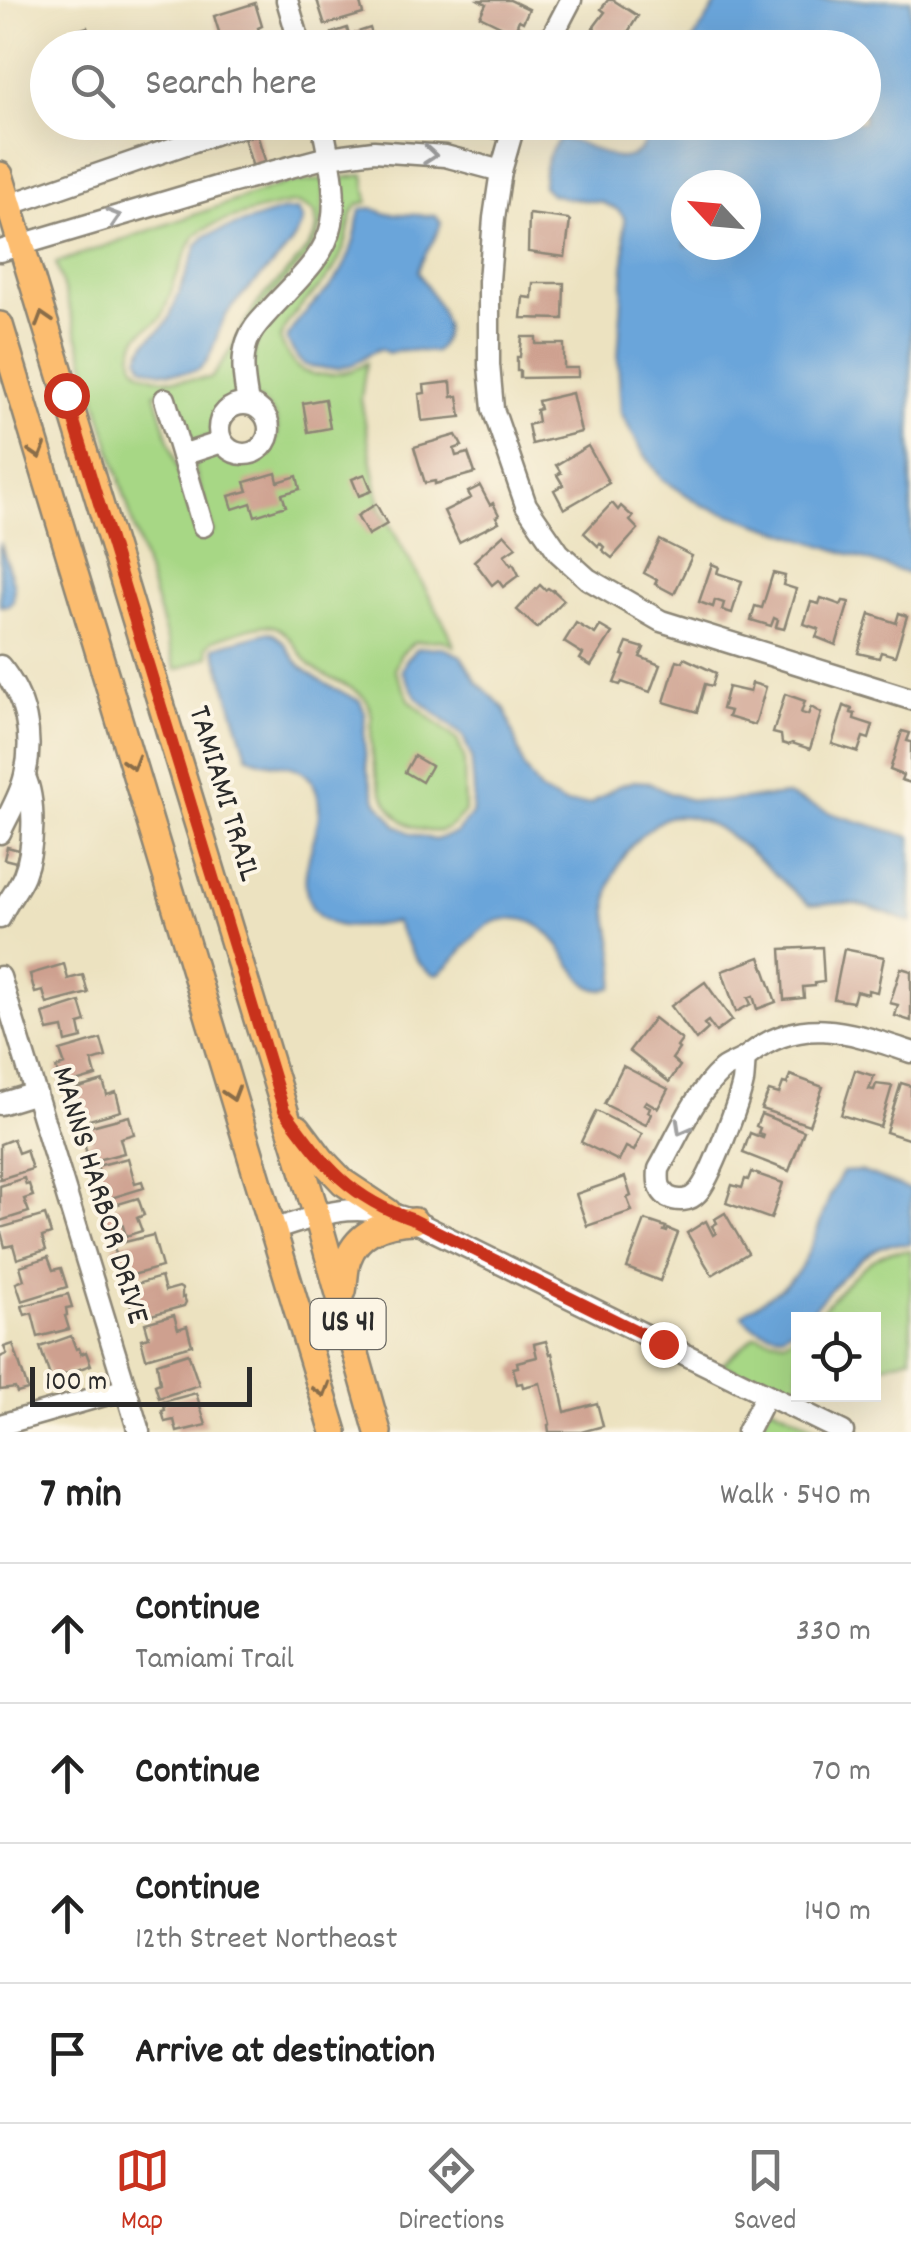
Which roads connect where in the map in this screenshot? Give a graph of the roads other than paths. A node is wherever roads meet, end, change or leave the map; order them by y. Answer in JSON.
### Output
{"nodes":[{"id":1,"x":287,"y":0,"type":"edge"},
{"id":2,"x":570,"y":0,"type":"edge"},
{"id":3,"x":296,"y":30,"type":"edge"},
{"id":4,"x":555,"y":30,"type":"edge"},
{"id":5,"x":197,"y":140,"type":"edge"},
{"id":6,"x":325,"y":140,"type":"edge"},
{"id":7,"x":510,"y":140,"type":"edge"},
{"id":8,"x":328,"y":156,"type":"junction"},
{"id":9,"x":502,"y":170,"type":"junction"},
{"id":10,"x":0,"y":175,"type":"edge"},
{"id":11,"x":5,"y":207,"type":"edge"},
{"id":12,"x":10,"y":248,"type":"edge"},
{"id":13,"x":0,"y":325,"type":"edge"},
{"id":14,"x":166,"y":399,"type":"dead end"},
{"id":15,"x":248,"y":404,"type":"junction"},
{"id":16,"x":222,"y":442,"type":"junction"},
{"id":17,"x":182,"y":454,"type":"junction"},
{"id":18,"x":203,"y":526,"type":"dead end"},
{"id":19,"x":0,"y":666,"type":"edge"},
{"id":20,"x":911,"y":699,"type":"edge"},
{"id":21,"x":25,"y":778,"type":"junction"},
{"id":22,"x":0,"y":833,"type":"edge"},
{"id":23,"x":8,"y":887,"type":"edge"},
{"id":24,"x":0,"y":918,"type":"edge"},
{"id":25,"x":0,"y":977,"type":"edge"},
{"id":26,"x":911,"y":1052,"type":"edge"},
{"id":27,"x":745,"y":1058,"type":"junction"},
{"id":28,"x":36,"y":1094,"type":"junction"},
{"id":29,"x":0,"y":1104,"type":"edge"},
{"id":30,"x":284,"y":1110,"type":"junction"},
{"id":31,"x":388,"y":1212,"type":"junction"},
{"id":32,"x":317,"y":1216,"type":"junction"},
{"id":33,"x":414,"y":1220,"type":"junction"},
{"id":34,"x":273,"y":1230,"type":"junction"},
{"id":35,"x":341,"y":1301,"type":"junction"},
{"id":36,"x":126,"y":1389,"type":"junction"},
{"id":37,"x":766,"y":1394,"type":"junction"},
{"id":38,"x":0,"y":1425,"type":"edge"},
{"id":39,"x":139,"y":1432,"type":"edge"},
{"id":40,"x":334,"y":1432,"type":"edge"},
{"id":41,"x":378,"y":1432,"type":"edge"},
{"id":42,"x":747,"y":1432,"type":"edge"},
{"id":43,"x":843,"y":1432,"type":"edge"}],
"edges":[{"from":1,"to":3,"type":"street"},
{"from":2,"to":4,"type":"street"},
{"from":5,"to":11,"type":"street"},
{"from":6,"to":8,"type":"street"},
{"from":7,"to":9,"type":"street"},
{"from":8,"to":9,"type":"street","one_way":true},
{"from":12,"to":8,"type":"street","one_way":true},
{"from":8,"to":15,"type":"street"},
{"from":9,"to":20,"type":"street"},
{"from":10,"to":11,"type":"main road","name":"TAMIAMI TRAIL","number":"US 41"},
{"from":11,"to":12,"type":"main road","name":"TAMIAMI TRAIL","number":"US 41"},
{"from":30,"to":12,"type":"main road","name":"TAMIAMI TRAIL","number":"US 41","one_way":true},
{"from":13,"to":34,"type":"main road","number":"US 41","one_way":true},
{"from":14,"to":17,"type":"street"},
{"from":15,"to":16,"type":"street"},
{"from":15,"to":16,"type":"street"},
{"from":16,"to":17,"type":"street"},
{"from":17,"to":18,"type":"street"},
{"from":19,"to":21,"type":"street"},
{"from":21,"to":22,"type":"street"},
{"from":21,"to":23,"type":"street"},
{"from":23,"to":24,"type":"street"},
{"from":25,"to":28,"type":"street","name":"MANNS HARBOR DRIVE"},
{"from":26,"to":27,"type":"street"},
{"from":27,"to":27,"type":"street","one_way":true},
{"from":28,"to":29,"type":"street"},
{"from":28,"to":36,"type":"street","name":"MANNS HARBOR DRIVE"},
{"from":30,"to":31,"type":"main road"},
{"from":30,"to":32,"type":"main road","name":"TAMIAMI TRAIL","number":"US 41"},
{"from":31,"to":32,"type":"street"},
{"from":31,"to":33,"type":"street"},
{"from":32,"to":34,"type":"street"},
{"from":32,"to":35,"type":"main road","name":"TAMIAMI TRAIL","number":"US 41"},
{"from":33,"to":35,"type":"main road"},
{"from":33,"to":37,"type":"street"},
{"from":34,"to":40,"type":"main road","number":"US 41","one_way":true},
{"from":35,"to":41,"type":"main road","name":"TAMIAMI TRAIL","number":"US 41"},
{"from":36,"to":38,"type":"street"},
{"from":36,"to":39,"type":"street","name":"MANNS HARBOR DRIVE"},
{"from":37,"to":42,"type":"street"},
{"from":37,"to":43,"type":"street"}]}
